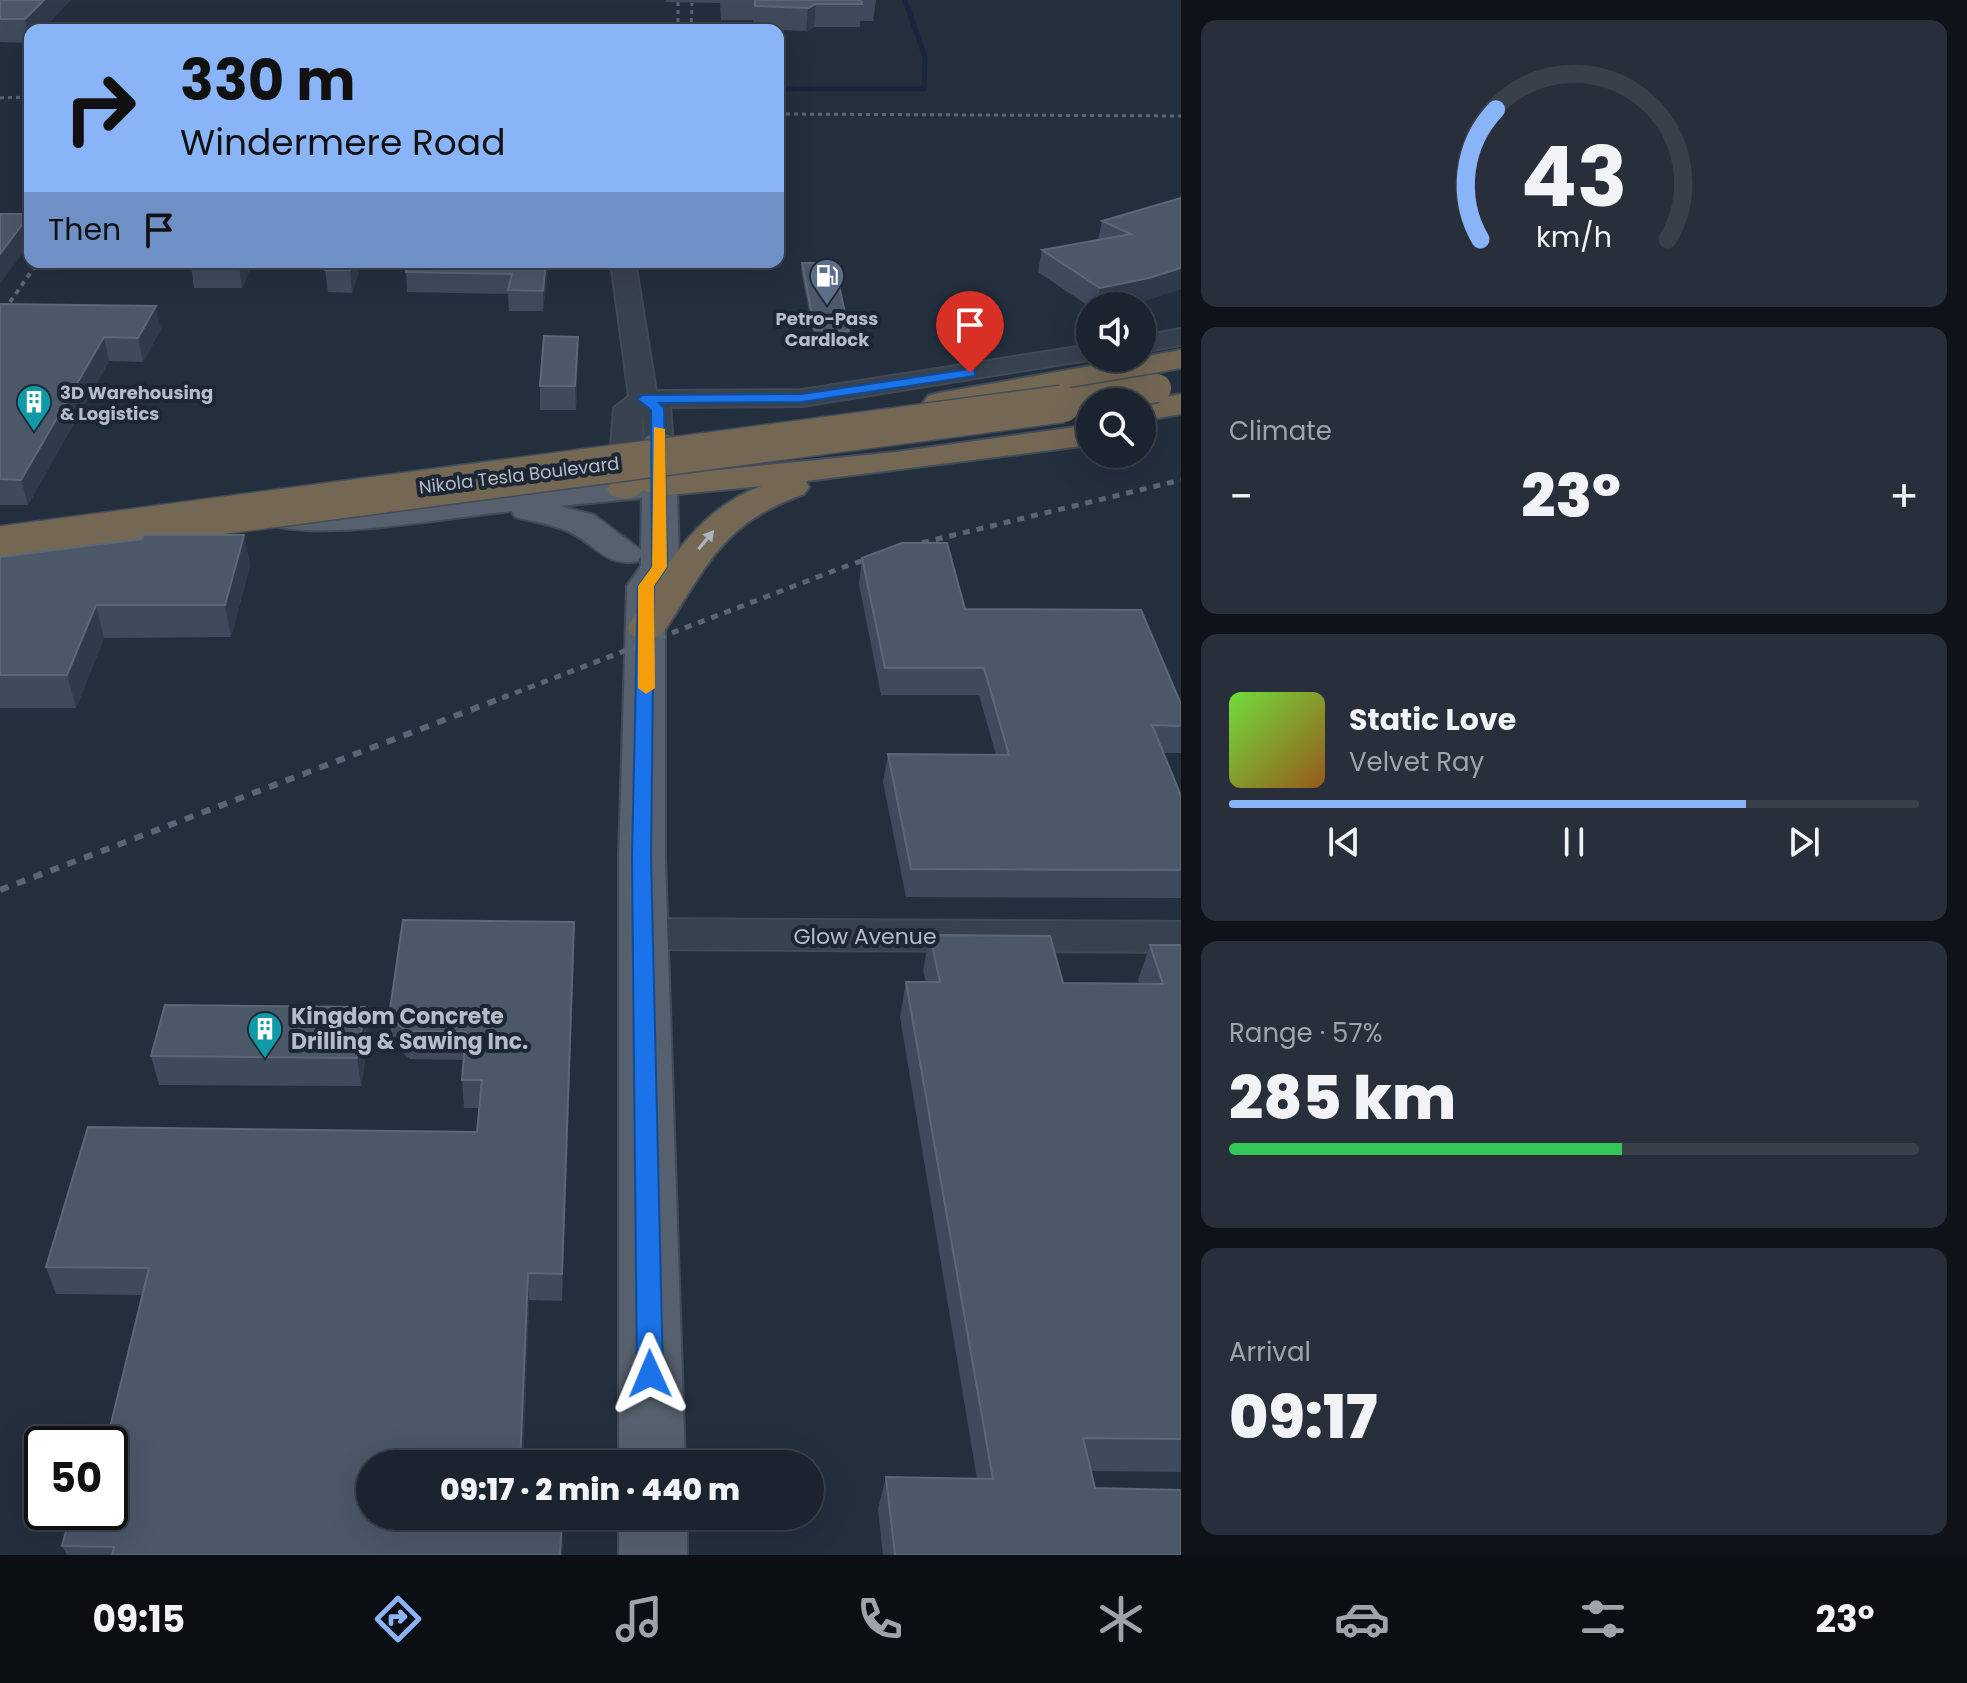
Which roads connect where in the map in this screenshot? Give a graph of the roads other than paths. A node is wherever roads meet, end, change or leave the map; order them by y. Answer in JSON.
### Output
{"nodes":[{"id":1,"x":624,"y":268,"type":"edge"},
{"id":2,"x":1181,"y":337,"type":"edge"},
{"id":3,"x":1156,"y":341,"type":"edge"},
{"id":4,"x":1076,"y":355,"type":"edge"},
{"id":5,"x":1181,"y":359,"type":"edge"},
{"id":6,"x":643,"y":399,"type":"junction"},
{"id":7,"x":1170,"y":402,"type":"edge"},
{"id":8,"x":1076,"y":421,"type":"edge"},
{"id":9,"x":1076,"y":437,"type":"edge"},
{"id":10,"x":896,"y":462,"type":"junction"},
{"id":11,"x":642,"y":466,"type":"junction"},
{"id":12,"x":478,"y":505,"type":"junction"},
{"id":13,"x":349,"y":517,"type":"junction"},
{"id":14,"x":259,"y":518,"type":"junction"},
{"id":15,"x":0,"y":545,"type":"edge"},
{"id":16,"x":625,"y":553,"type":"junction"},
{"id":17,"x":0,"y":555,"type":"edge"},
{"id":18,"x":0,"y":561,"type":"edge"},
{"id":19,"x":647,"y":607,"type":"junction"},
{"id":20,"x":645,"y":934,"type":"junction"},
{"id":21,"x":1181,"y":937,"type":"edge"},
{"id":22,"x":652,"y":1450,"type":"edge"},
{"id":23,"x":653,"y":1530,"type":"edge"},
{"id":24,"x":653,"y":1555,"type":"edge"}],
"edges":[{"from":1,"to":6,"type":"street"},
{"from":2,"to":3,"type":"street"},
{"from":4,"to":6,"type":"street"},
{"from":5,"to":11,"type":"highway"},
{"from":6,"to":11,"type":"street"},
{"from":7,"to":15,"type":"highway","name":"Nikola Tesla Boulevard","bridge":true},
{"from":8,"to":18,"type":"highway","name":"Nikola Tesla Boulevard"},
{"from":9,"to":10,"type":"highway"},
{"from":10,"to":11,"type":"highway"},
{"from":19,"to":10,"type":"highway","one_way":true},
{"from":11,"to":12,"type":"main road"},
{"from":11,"to":13,"type":"main road"},
{"from":11,"to":14,"type":"main road"},
{"from":11,"to":16,"type":"main road"},
{"from":11,"to":19,"type":"main road"},
{"from":12,"to":13,"type":"main road"},
{"from":12,"to":16,"type":"main road"},
{"from":13,"to":14,"type":"main road"},
{"from":14,"to":17,"type":"main road"},
{"from":16,"to":19,"type":"main road"},
{"from":19,"to":20,"type":"main road"},
{"from":20,"to":21,"type":"street","name":"Glow Avenue"},
{"from":20,"to":22,"type":"main road"},
{"from":23,"to":24,"type":"main road"}]}
